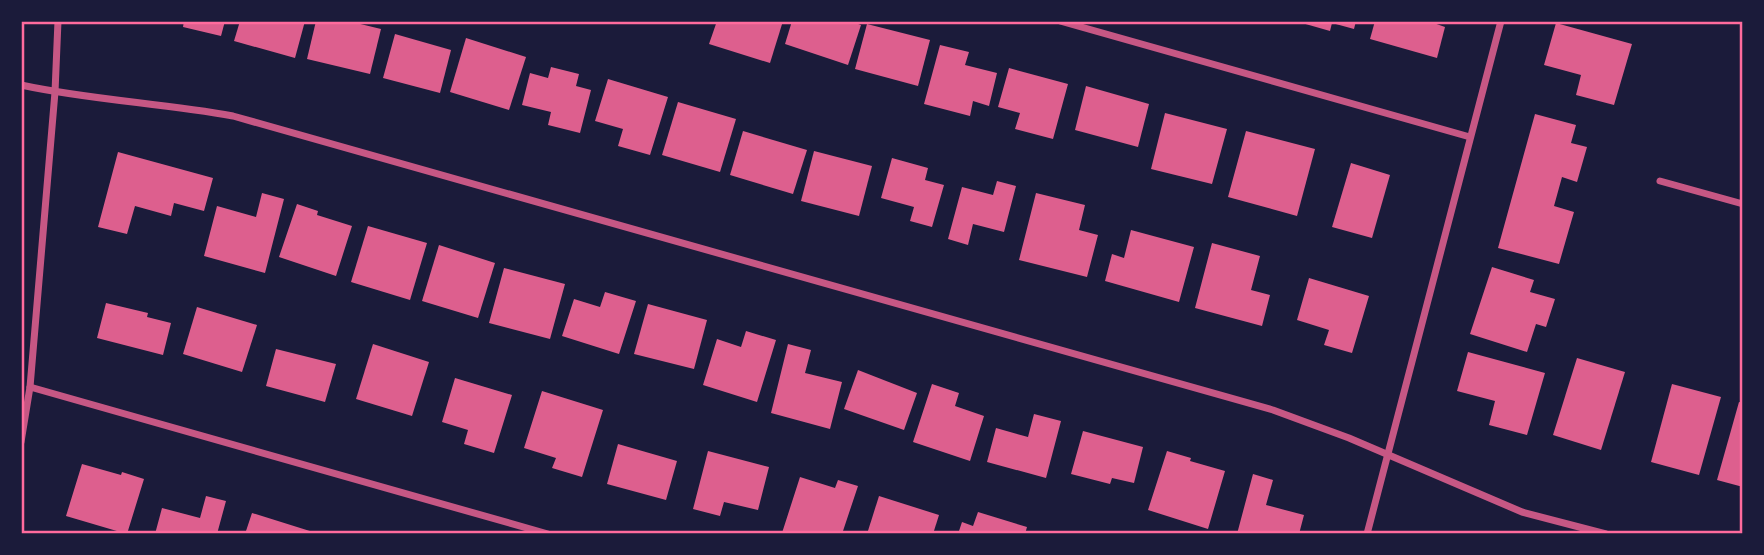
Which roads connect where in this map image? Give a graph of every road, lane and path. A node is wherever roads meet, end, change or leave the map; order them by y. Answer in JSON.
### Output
{"nodes":[{"id":1,"x":58,"y":21,"type":"edge"},
{"id":2,"x":1060,"y":21,"type":"edge"},
{"id":3,"x":1501,"y":21,"type":"edge"},
{"id":4,"x":21,"y":85,"type":"edge"},
{"id":5,"x":55,"y":92,"type":"junction"},
{"id":6,"x":1470,"y":137,"type":"junction"},
{"id":7,"x":1660,"y":181,"type":"dead end"},
{"id":8,"x":1743,"y":204,"type":"edge"},
{"id":9,"x":30,"y":387,"type":"junction"},
{"id":10,"x":21,"y":442,"type":"edge"},
{"id":11,"x":1388,"y":456,"type":"junction"},
{"id":12,"x":548,"y":534,"type":"edge"},
{"id":13,"x":1367,"y":534,"type":"edge"},
{"id":14,"x":1606,"y":534,"type":"edge"}],
"edges":[{"from":1,"to":5,"type":"street"},
{"from":2,"to":6,"type":"street"},
{"from":3,"to":6,"type":"street"},
{"from":4,"to":5,"type":"street"},
{"from":5,"to":9,"type":"street"},
{"from":5,"to":11,"type":"street"},
{"from":6,"to":11,"type":"street"},
{"from":7,"to":8,"type":"street"},
{"from":9,"to":10,"type":"street"},
{"from":9,"to":12,"type":"street"},
{"from":11,"to":13,"type":"street"},
{"from":11,"to":14,"type":"street"}]}
